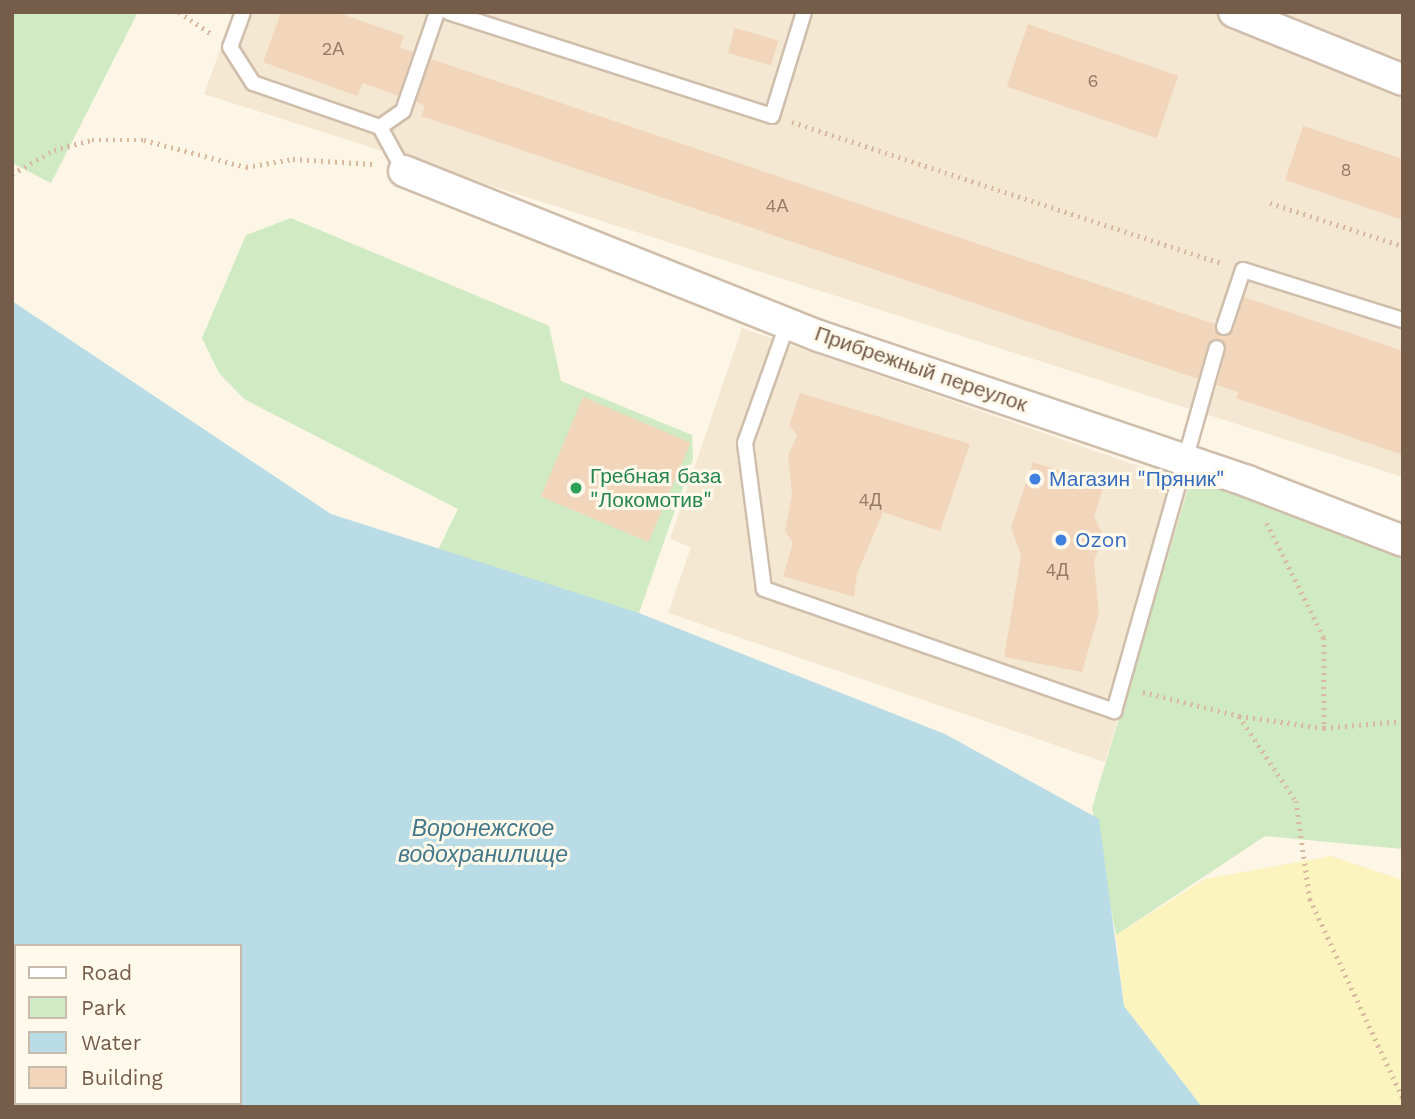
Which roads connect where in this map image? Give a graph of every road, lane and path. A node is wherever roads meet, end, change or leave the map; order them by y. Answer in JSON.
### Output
{"nodes":[{"id":1,"x":179,"y":12,"type":"edge"},
{"id":2,"x":243,"y":12,"type":"edge"},
{"id":3,"x":437,"y":12,"type":"edge"},
{"id":4,"x":448,"y":12,"type":"edge"},
{"id":5,"x":804,"y":12,"type":"edge"},
{"id":6,"x":1234,"y":12,"type":"edge"},
{"id":7,"x":230,"y":47,"type":"junction"},
{"id":8,"x":1403,"y":80,"type":"edge"},
{"id":9,"x":772,"y":116,"type":"junction"},
{"id":10,"x":380,"y":127,"type":"junction"},
{"id":11,"x":404,"y":171,"type":"junction"},
{"id":12,"x":12,"y":174,"type":"edge"},
{"id":13,"x":1270,"y":203,"type":"dead end"},
{"id":14,"x":1403,"y":246,"type":"edge"},
{"id":15,"x":1243,"y":270,"type":"junction"},
{"id":16,"x":789,"y":319,"type":"junction"},
{"id":17,"x":1403,"y":320,"type":"edge"},
{"id":18,"x":1224,"y":327,"type":"dead end"},
{"id":19,"x":1217,"y":348,"type":"dead end"},
{"id":20,"x":1183,"y":460,"type":"junction"},
{"id":21,"x":1247,"y":481,"type":"junction"},
{"id":22,"x":1403,"y":541,"type":"edge"},
{"id":23,"x":1122,"y":686,"type":"junction"},
{"id":24,"x":1239,"y":716,"type":"junction"},
{"id":25,"x":1403,"y":721,"type":"edge"},
{"id":26,"x":1324,"y":728,"type":"junction"},
{"id":27,"x":1403,"y":1098,"type":"edge"}],
"edges":[{"from":1,"to":7,"type":"path"},
{"from":2,"to":7,"type":"lane"},
{"from":3,"to":10,"type":"lane"},
{"from":4,"to":9,"type":"lane"},
{"from":5,"to":9,"type":"lane"},
{"from":6,"to":8,"type":"street"},
{"from":7,"to":10,"type":"lane"},
{"from":9,"to":15,"type":"path"},
{"from":10,"to":11,"type":"lane"},
{"from":11,"to":12,"type":"path"},
{"from":11,"to":16,"type":"street","name":"Прибрежный переулок"},
{"from":13,"to":14,"type":"path"},
{"from":15,"to":17,"type":"lane"},
{"from":15,"to":18,"type":"lane"},
{"from":16,"to":20,"type":"street","name":"Прибрежный переулок"},
{"from":16,"to":23,"type":"lane"},
{"from":19,"to":20,"type":"lane"},
{"from":20,"to":21,"type":"street","name":"Прибрежный переулок"},
{"from":20,"to":23,"type":"lane"},
{"from":21,"to":22,"type":"street","name":"Прибрежный переулок"},
{"from":21,"to":26,"type":"path"},
{"from":23,"to":24,"type":"path"},
{"from":24,"to":26,"type":"path"},
{"from":24,"to":27,"type":"path"},
{"from":25,"to":26,"type":"path"}]}
